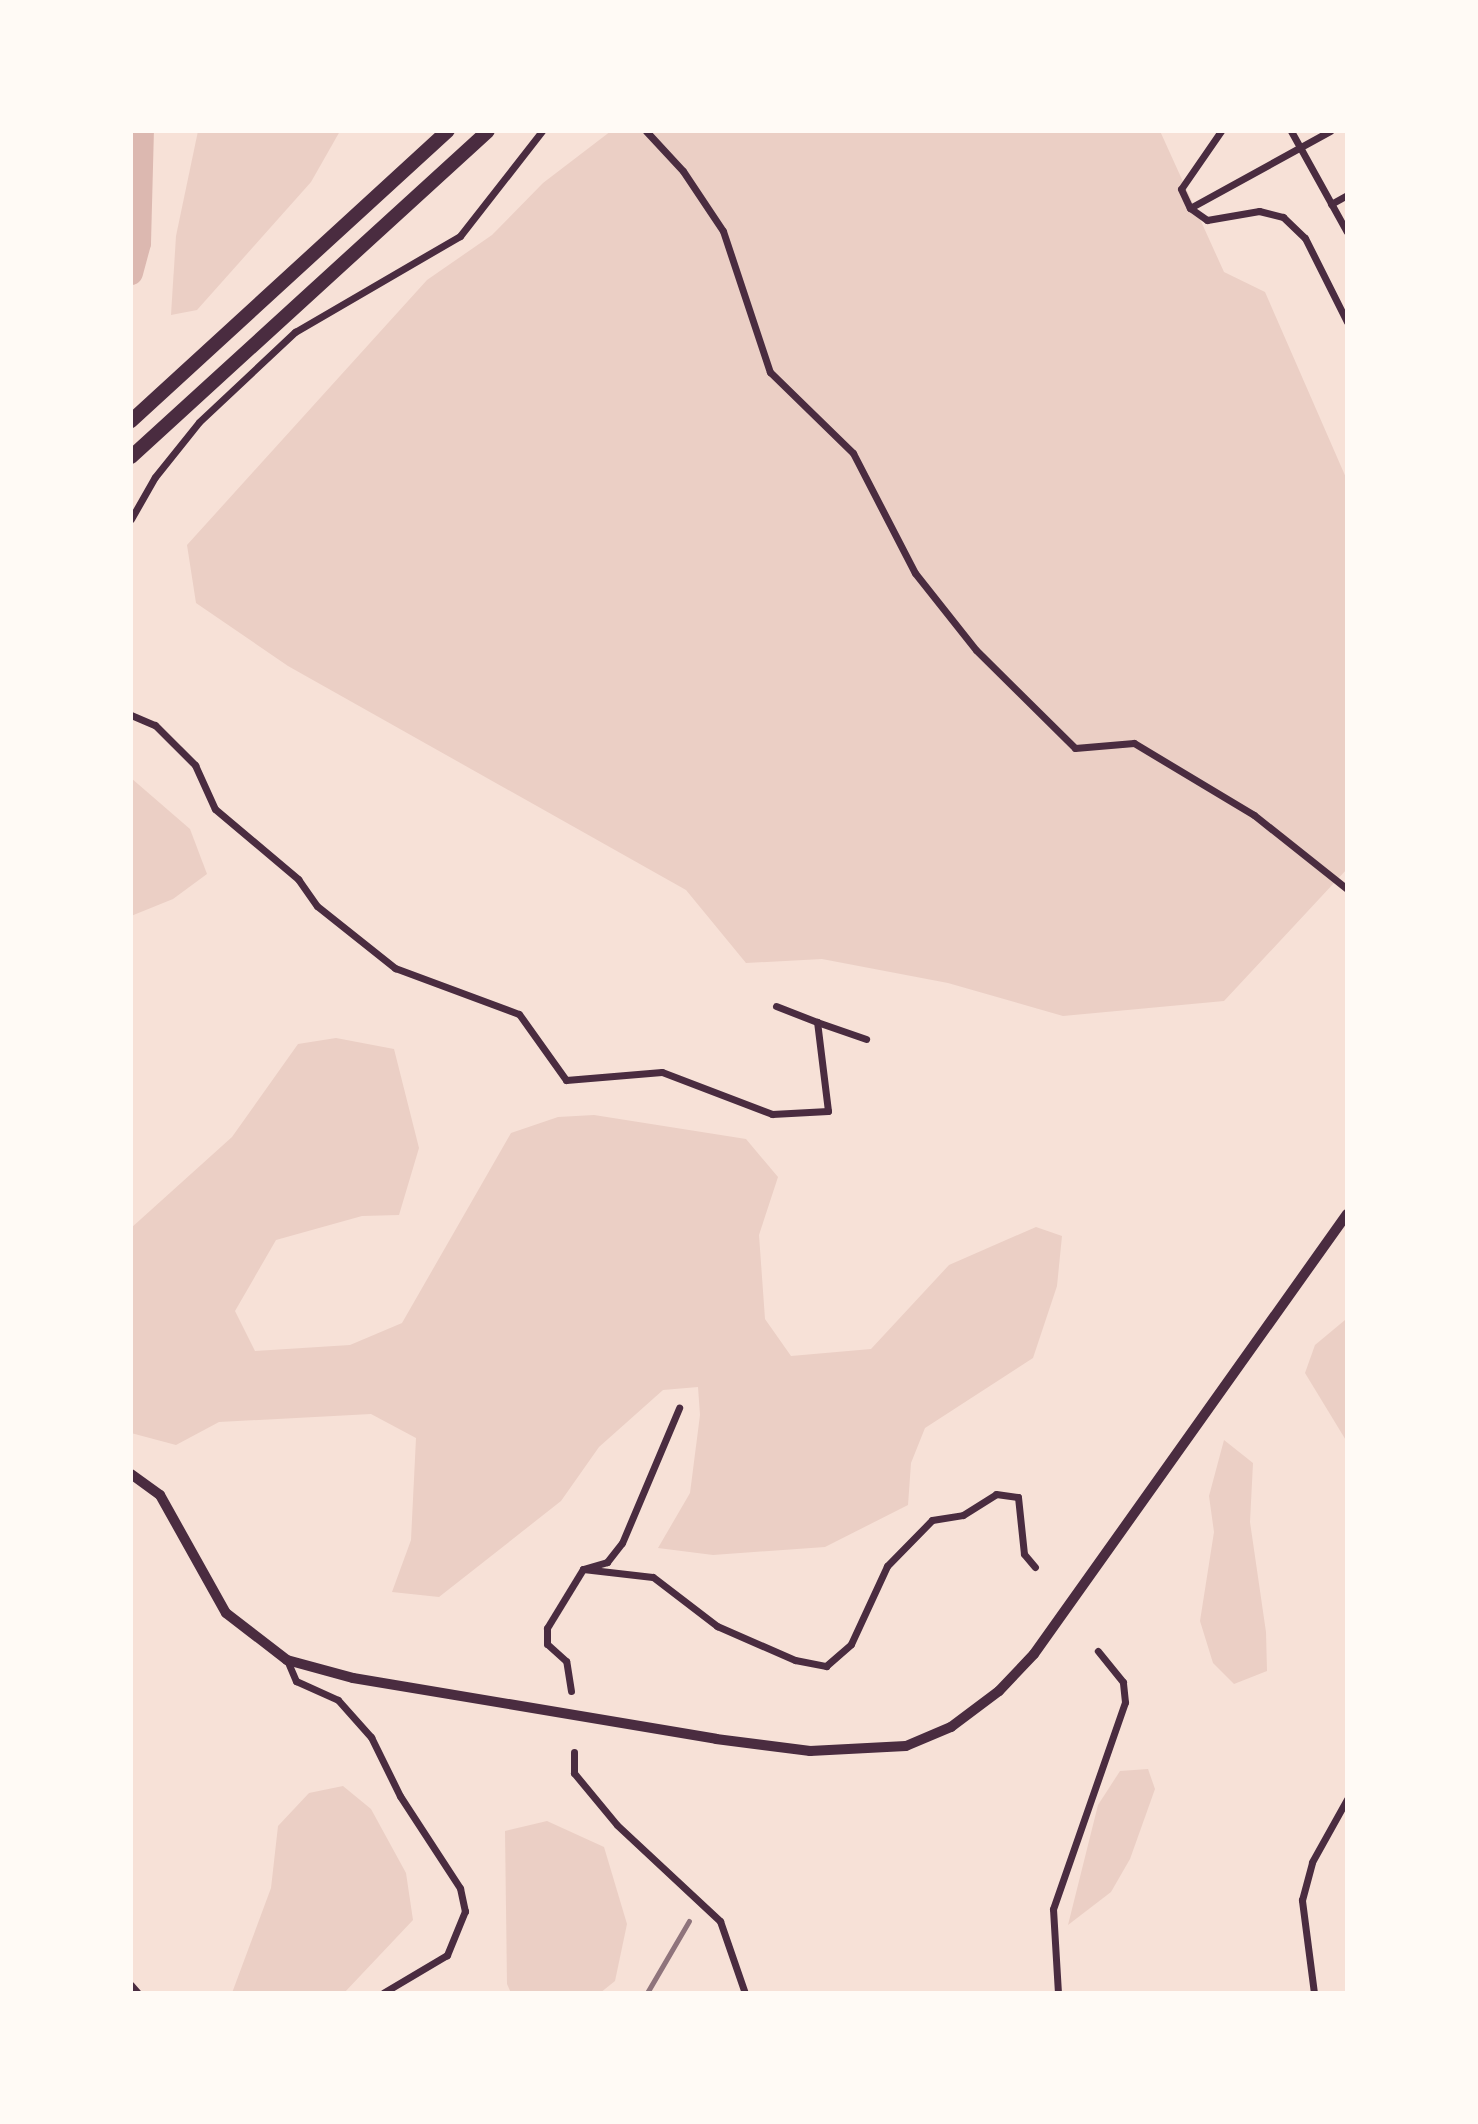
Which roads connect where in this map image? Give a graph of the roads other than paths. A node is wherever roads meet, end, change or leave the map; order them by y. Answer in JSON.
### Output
{"nodes":[{"id":1,"x":448,"y":131,"type":"edge"},
{"id":2,"x":488,"y":131,"type":"edge"},
{"id":3,"x":542,"y":131,"type":"edge"},
{"id":4,"x":646,"y":131,"type":"edge"},
{"id":5,"x":1221,"y":131,"type":"edge"},
{"id":6,"x":1291,"y":131,"type":"edge"},
{"id":7,"x":1330,"y":131,"type":"edge"},
{"id":8,"x":1300,"y":148,"type":"junction"},
{"id":9,"x":1347,"y":195,"type":"edge"},
{"id":10,"x":1331,"y":204,"type":"junction"},
{"id":11,"x":1190,"y":208,"type":"junction"},
{"id":12,"x":1347,"y":232,"type":"edge"},
{"id":13,"x":1347,"y":322,"type":"edge"},
{"id":14,"x":131,"y":421,"type":"edge"},
{"id":15,"x":131,"y":457,"type":"edge"},
{"id":16,"x":131,"y":519,"type":"edge"},
{"id":17,"x":131,"y":715,"type":"edge"},
{"id":18,"x":1347,"y":889,"type":"edge"},
{"id":19,"x":776,"y":1006,"type":"dead end"},
{"id":20,"x":817,"y":1022,"type":"junction"},
{"id":21,"x":866,"y":1039,"type":"dead end"},
{"id":22,"x":1347,"y":1214,"type":"edge"},
{"id":23,"x":679,"y":1408,"type":"dead end"},
{"id":24,"x":131,"y":1474,"type":"edge"},
{"id":25,"x":1035,"y":1567,"type":"dead end"},
{"id":26,"x":583,"y":1569,"type":"junction"},
{"id":27,"x":1098,"y":1651,"type":"dead end"},
{"id":28,"x":287,"y":1660,"type":"junction"},
{"id":29,"x":571,"y":1691,"type":"dead end"},
{"id":30,"x":574,"y":1752,"type":"dead end"},
{"id":31,"x":1347,"y":1799,"type":"edge"},
{"id":32,"x":131,"y":1984,"type":"edge"},
{"id":33,"x":1313,"y":1991,"type":"edge"},
{"id":34,"x":138,"y":1993,"type":"edge"},
{"id":35,"x":383,"y":1993,"type":"edge"},
{"id":36,"x":745,"y":1993,"type":"edge"},
{"id":37,"x":1058,"y":1993,"type":"edge"},
{"id":38,"x":1303,"y":1993,"type":"edge"}],
"edges":[{"from":1,"to":14,"type":"highway"},
{"from":2,"to":15,"type":"highway"},
{"from":3,"to":16,"type":"street"},
{"from":4,"to":18,"type":"street"},
{"from":5,"to":11,"type":"street"},
{"from":6,"to":8,"type":"street"},
{"from":7,"to":8,"type":"street"},
{"from":8,"to":10,"type":"street"},
{"from":8,"to":11,"type":"street"},
{"from":9,"to":10,"type":"street"},
{"from":10,"to":12,"type":"street"},
{"from":11,"to":13,"type":"street"},
{"from":17,"to":20,"type":"street"},
{"from":19,"to":20,"type":"street"},
{"from":20,"to":21,"type":"street"},
{"from":22,"to":28,"type":"street"},
{"from":23,"to":26,"type":"street"},
{"from":24,"to":28,"type":"street"},
{"from":25,"to":26,"type":"street"},
{"from":26,"to":29,"type":"street"},
{"from":27,"to":37,"type":"street"},
{"from":28,"to":35,"type":"street"},
{"from":30,"to":36,"type":"street"},
{"from":31,"to":33,"type":"street"},
{"from":32,"to":34,"type":"street"},
{"from":33,"to":38,"type":"street"}]}
